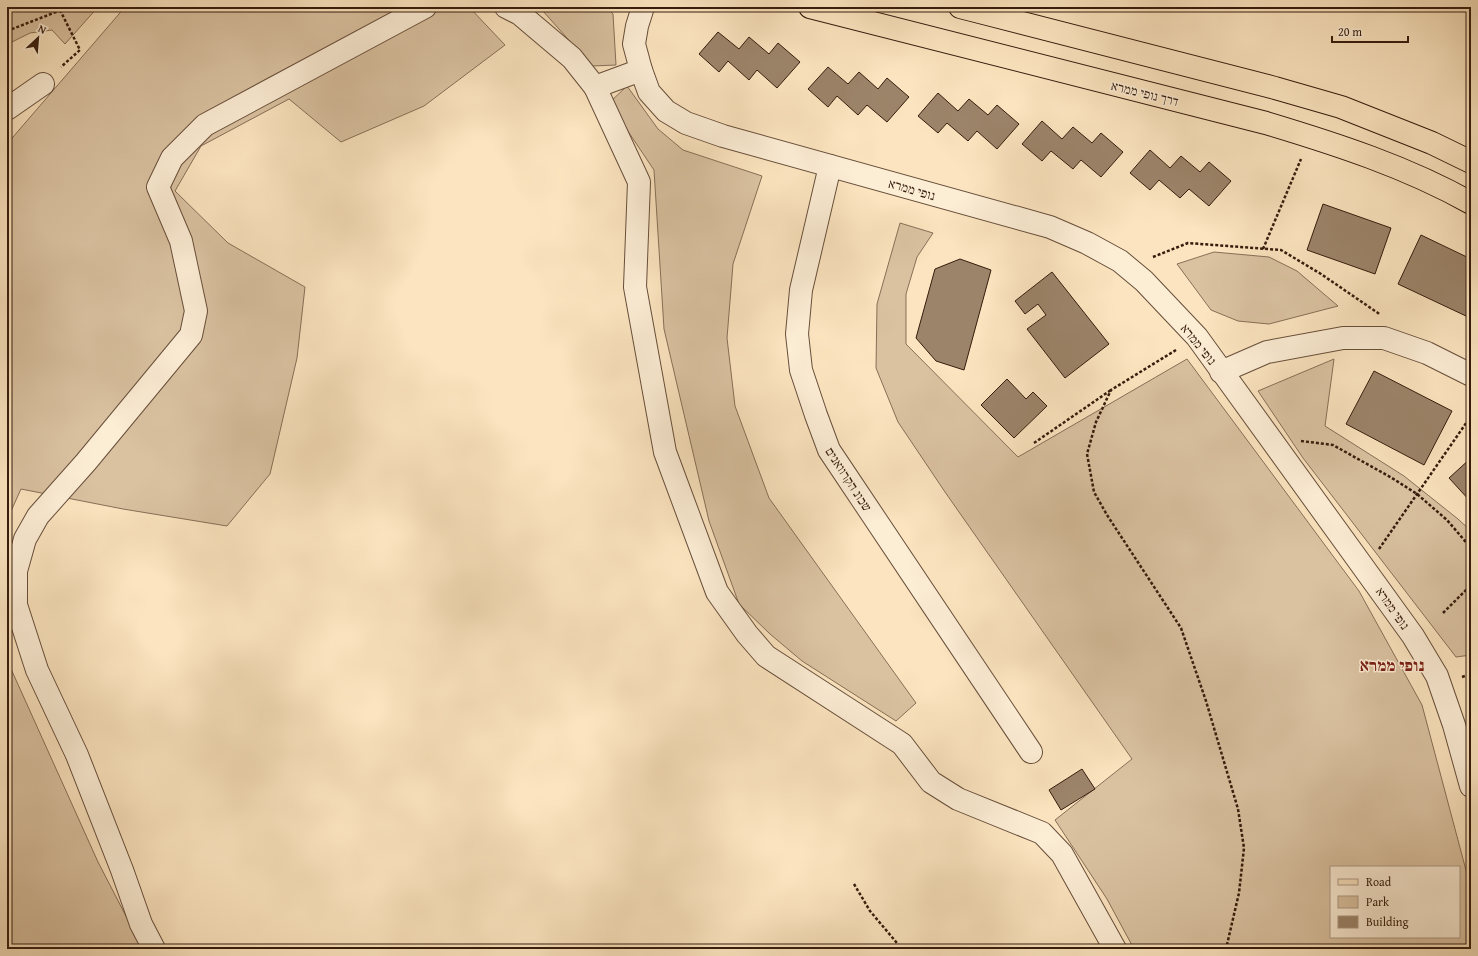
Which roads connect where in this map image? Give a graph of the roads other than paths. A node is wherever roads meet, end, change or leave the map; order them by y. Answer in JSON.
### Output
{"nodes":[{"id":1,"x":425,"y":7,"type":"edge"},
{"id":2,"x":506,"y":7,"type":"edge"},
{"id":3,"x":643,"y":7,"type":"edge"},
{"id":4,"x":810,"y":7,"type":"edge"},
{"id":5,"x":960,"y":7,"type":"edge"},
{"id":6,"x":641,"y":70,"type":"junction"},
{"id":7,"x":43,"y":84,"type":"road end"},
{"id":8,"x":595,"y":87,"type":"junction"},
{"id":9,"x":7,"y":108,"type":"edge"},
{"id":10,"x":1471,"y":162,"type":"edge"},
{"id":11,"x":830,"y":166,"type":"junction"},
{"id":12,"x":1471,"y":203,"type":"edge"},
{"id":13,"x":1221,"y":372,"type":"junction"},
{"id":14,"x":1471,"y":374,"type":"edge"},
{"id":15,"x":1031,"y":752,"type":"dead end"},
{"id":16,"x":1471,"y":786,"type":"edge"},
{"id":17,"x":154,"y":949,"type":"edge"},
{"id":18,"x":1115,"y":949,"type":"edge"}],
"edges":[{"from":1,"to":17,"type":"street"},
{"from":2,"to":8,"type":"street"},
{"from":3,"to":6,"type":"street","name":"נופי ממרא"},
{"from":4,"to":12,"type":"main road","name":"דרך נופי ממרא"},
{"from":5,"to":10,"type":"main road"},
{"from":6,"to":8,"type":"street"},
{"from":6,"to":11,"type":"street","name":"נופי ממרא"},
{"from":7,"to":9,"type":"street"},
{"from":8,"to":18,"type":"street"},
{"from":11,"to":13,"type":"street","name":"נופי ממרא"},
{"from":11,"to":15,"type":"street","name":"שכונ הקרוואנים"},
{"from":13,"to":14,"type":"street","name":"נופי ממרא"},
{"from":13,"to":16,"type":"street","name":"נופי ממרא"}]}
